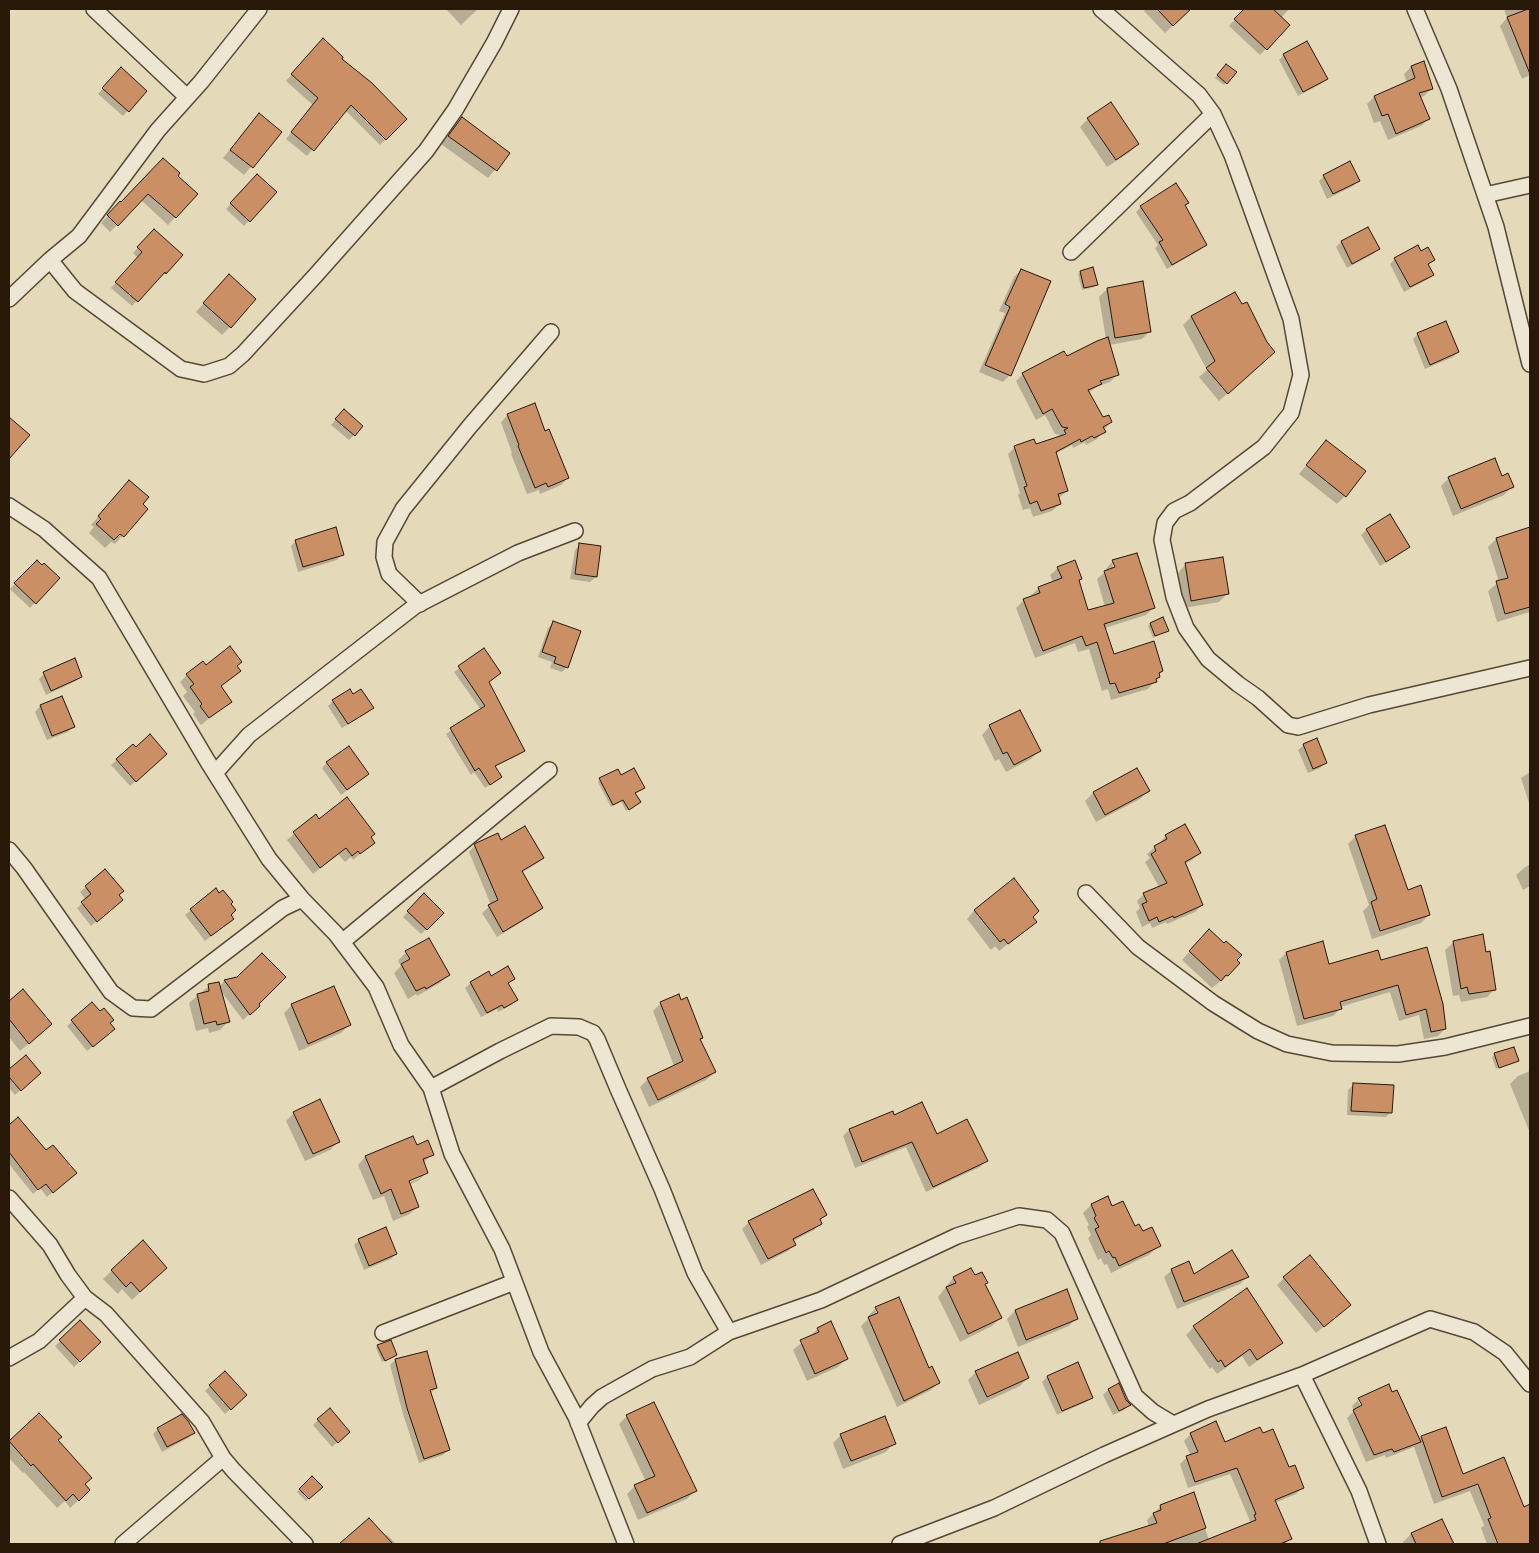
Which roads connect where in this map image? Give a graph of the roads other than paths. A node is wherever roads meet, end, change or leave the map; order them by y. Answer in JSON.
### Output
{"nodes":[{"id":1,"x":94,"y":9,"type":"edge"},
{"id":2,"x":259,"y":9,"type":"edge"},
{"id":3,"x":510,"y":9,"type":"edge"},
{"id":4,"x":1101,"y":9,"type":"edge"},
{"id":5,"x":1415,"y":9,"type":"edge"},
{"id":6,"x":187,"y":97,"type":"junction"},
{"id":7,"x":1213,"y":114,"type":"junction"},
{"id":8,"x":1530,"y":185,"type":"edge"},
{"id":9,"x":1485,"y":195,"type":"junction"},
{"id":10,"x":1070,"y":252,"type":"dead end"},
{"id":11,"x":50,"y":260,"type":"junction"},
{"id":12,"x":9,"y":299,"type":"edge"},
{"id":13,"x":551,"y":332,"type":"dead end"},
{"id":14,"x":1530,"y":364,"type":"edge"},
{"id":15,"x":9,"y":506,"type":"edge"},
{"id":16,"x":575,"y":531,"type":"dead end"},
{"id":17,"x":420,"y":604,"type":"junction"},
{"id":18,"x":1530,"y":668,"type":"edge"},
{"id":19,"x":549,"y":770,"type":"dead end"},
{"id":20,"x":215,"y":773,"type":"junction"},
{"id":21,"x":9,"y":850,"type":"edge"},
{"id":22,"x":1086,"y":892,"type":"dead end"},
{"id":23,"x":302,"y":899,"type":"junction"},
{"id":24,"x":342,"y":942,"type":"junction"},
{"id":25,"x":1530,"y":1026,"type":"edge"},
{"id":26,"x":431,"y":1088,"type":"junction"},
{"id":27,"x":9,"y":1198,"type":"edge"},
{"id":28,"x":514,"y":1282,"type":"junction"},
{"id":29,"x":85,"y":1298,"type":"junction"},
{"id":30,"x":729,"y":1332,"type":"junction"},
{"id":31,"x":383,"y":1333,"type":"dead end"},
{"id":32,"x":9,"y":1358,"type":"edge"},
{"id":33,"x":1302,"y":1375,"type":"junction"},
{"id":34,"x":1530,"y":1384,"type":"edge"},
{"id":35,"x":578,"y":1423,"type":"junction"},
{"id":36,"x":1173,"y":1424,"type":"junction"},
{"id":37,"x":223,"y":1458,"type":"junction"},
{"id":38,"x":123,"y":1544,"type":"edge"},
{"id":39,"x":305,"y":1544,"type":"edge"},
{"id":40,"x":626,"y":1544,"type":"edge"},
{"id":41,"x":900,"y":1544,"type":"edge"},
{"id":42,"x":1378,"y":1544,"type":"edge"}],
"edges":[{"from":1,"to":6,"type":"street"},
{"from":2,"to":6,"type":"street"},
{"from":3,"to":11,"type":"street"},
{"from":4,"to":7,"type":"street"},
{"from":5,"to":9,"type":"street"},
{"from":6,"to":11,"type":"street"},
{"from":7,"to":10,"type":"street"},
{"from":7,"to":18,"type":"street"},
{"from":8,"to":9,"type":"street"},
{"from":9,"to":14,"type":"street"},
{"from":11,"to":12,"type":"street"},
{"from":13,"to":17,"type":"street"},
{"from":15,"to":20,"type":"street"},
{"from":16,"to":17,"type":"street"},
{"from":17,"to":20,"type":"street"},
{"from":19,"to":24,"type":"street"},
{"from":20,"to":23,"type":"street"},
{"from":21,"to":23,"type":"street"},
{"from":22,"to":25,"type":"street"},
{"from":23,"to":24,"type":"street"},
{"from":24,"to":26,"type":"street"},
{"from":26,"to":28,"type":"street"},
{"from":26,"to":30,"type":"street"},
{"from":27,"to":29,"type":"street"},
{"from":28,"to":31,"type":"street"},
{"from":28,"to":35,"type":"street"},
{"from":29,"to":32,"type":"street"},
{"from":29,"to":37,"type":"street"},
{"from":30,"to":35,"type":"street"},
{"from":30,"to":36,"type":"street"},
{"from":33,"to":34,"type":"street"},
{"from":33,"to":36,"type":"street"},
{"from":33,"to":42,"type":"street"},
{"from":35,"to":40,"type":"street"},
{"from":36,"to":41,"type":"street"},
{"from":37,"to":38,"type":"street"},
{"from":37,"to":39,"type":"street"}]}
